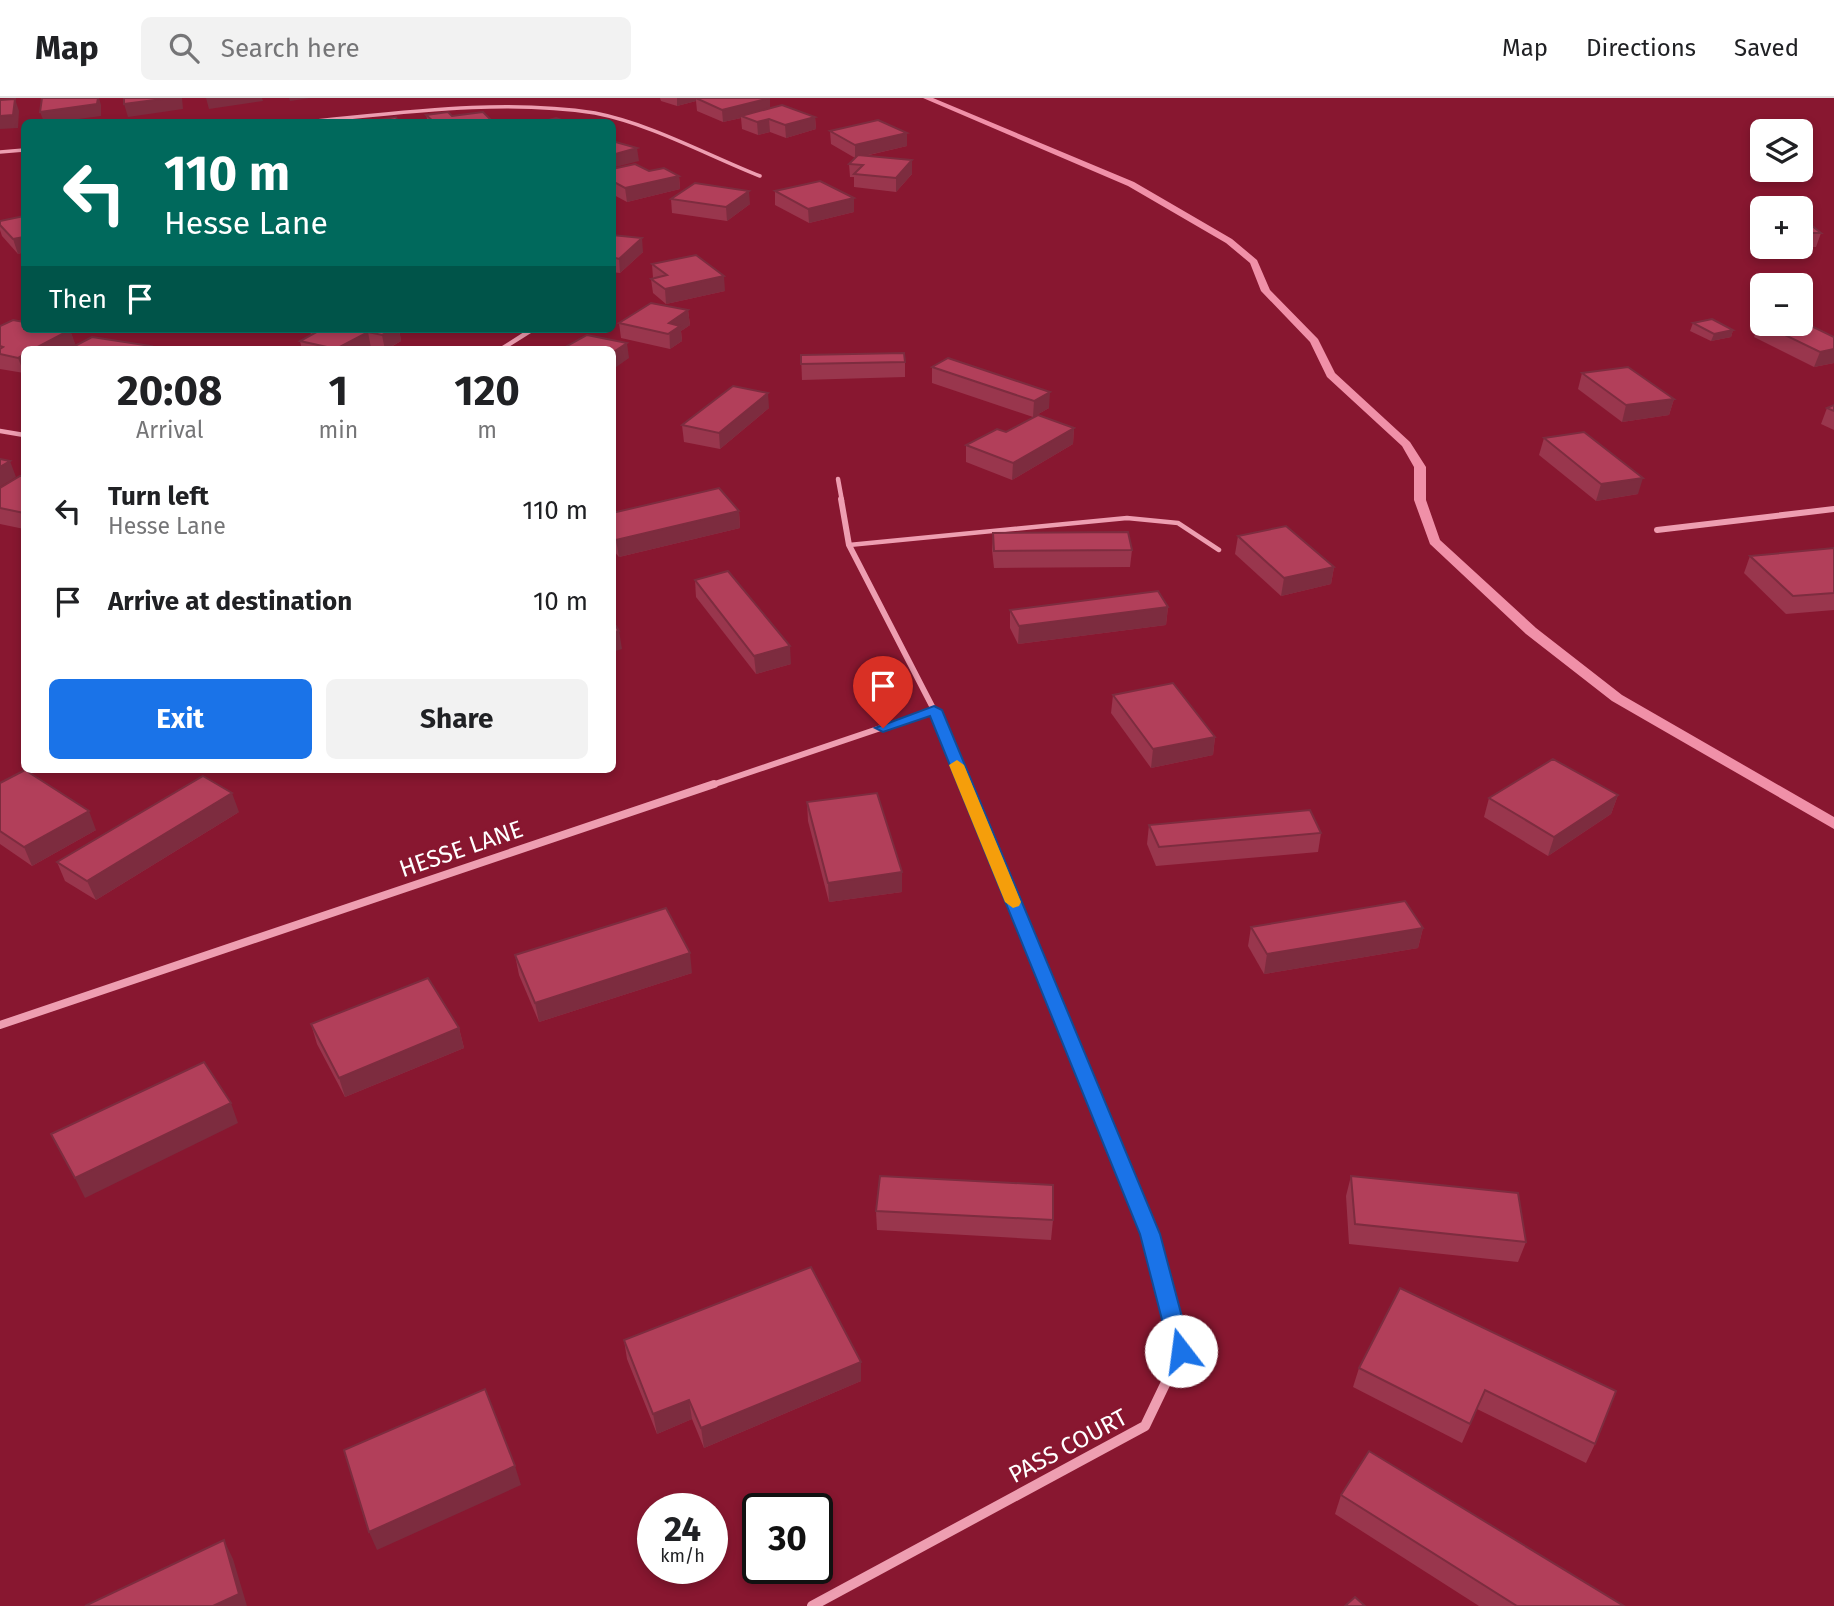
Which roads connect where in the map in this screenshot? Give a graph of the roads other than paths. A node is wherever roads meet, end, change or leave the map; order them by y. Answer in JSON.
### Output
{"nodes":[{"id":1,"x":337,"y":119,"type":"edge"},
{"id":2,"x":612,"y":119,"type":"edge"},
{"id":3,"x":616,"y":121,"type":"edge"},
{"id":4,"x":21,"y":150,"type":"edge"},
{"id":5,"x":0,"y":152,"type":"edge"},
{"id":6,"x":760,"y":176,"type":"dead end"},
{"id":7,"x":527,"y":333,"type":"edge"},
{"id":8,"x":506,"y":346,"type":"edge"},
{"id":9,"x":0,"y":430,"type":"edge"},
{"id":10,"x":21,"y":434,"type":"edge"},
{"id":11,"x":838,"y":479,"type":"dead end"},
{"id":12,"x":1834,"y":509,"type":"edge"},
{"id":13,"x":1657,"y":530,"type":"dead end"},
{"id":14,"x":849,"y":545,"type":"junction"},
{"id":15,"x":1219,"y":550,"type":"dead end"},
{"id":16,"x":934,"y":710,"type":"junction"},
{"id":17,"x":0,"y":1025,"type":"edge"},
{"id":18,"x":812,"y":1606,"type":"edge"}],
"edges":[{"from":1,"to":2,"type":"street"},
{"from":3,"to":6,"type":"street"},
{"from":4,"to":5,"type":"street"},
{"from":7,"to":8,"type":"street"},
{"from":9,"to":10,"type":"street"},
{"from":11,"to":14,"type":"street","name":"PASS COURT"},
{"from":12,"to":13,"type":"street"},
{"from":14,"to":15,"type":"lane"},
{"from":14,"to":16,"type":"street","name":"PASS COURT"},
{"from":16,"to":17,"type":"street","name":"HESSE LANE"},
{"from":16,"to":18,"type":"street","name":"PASS COURT"}]}
